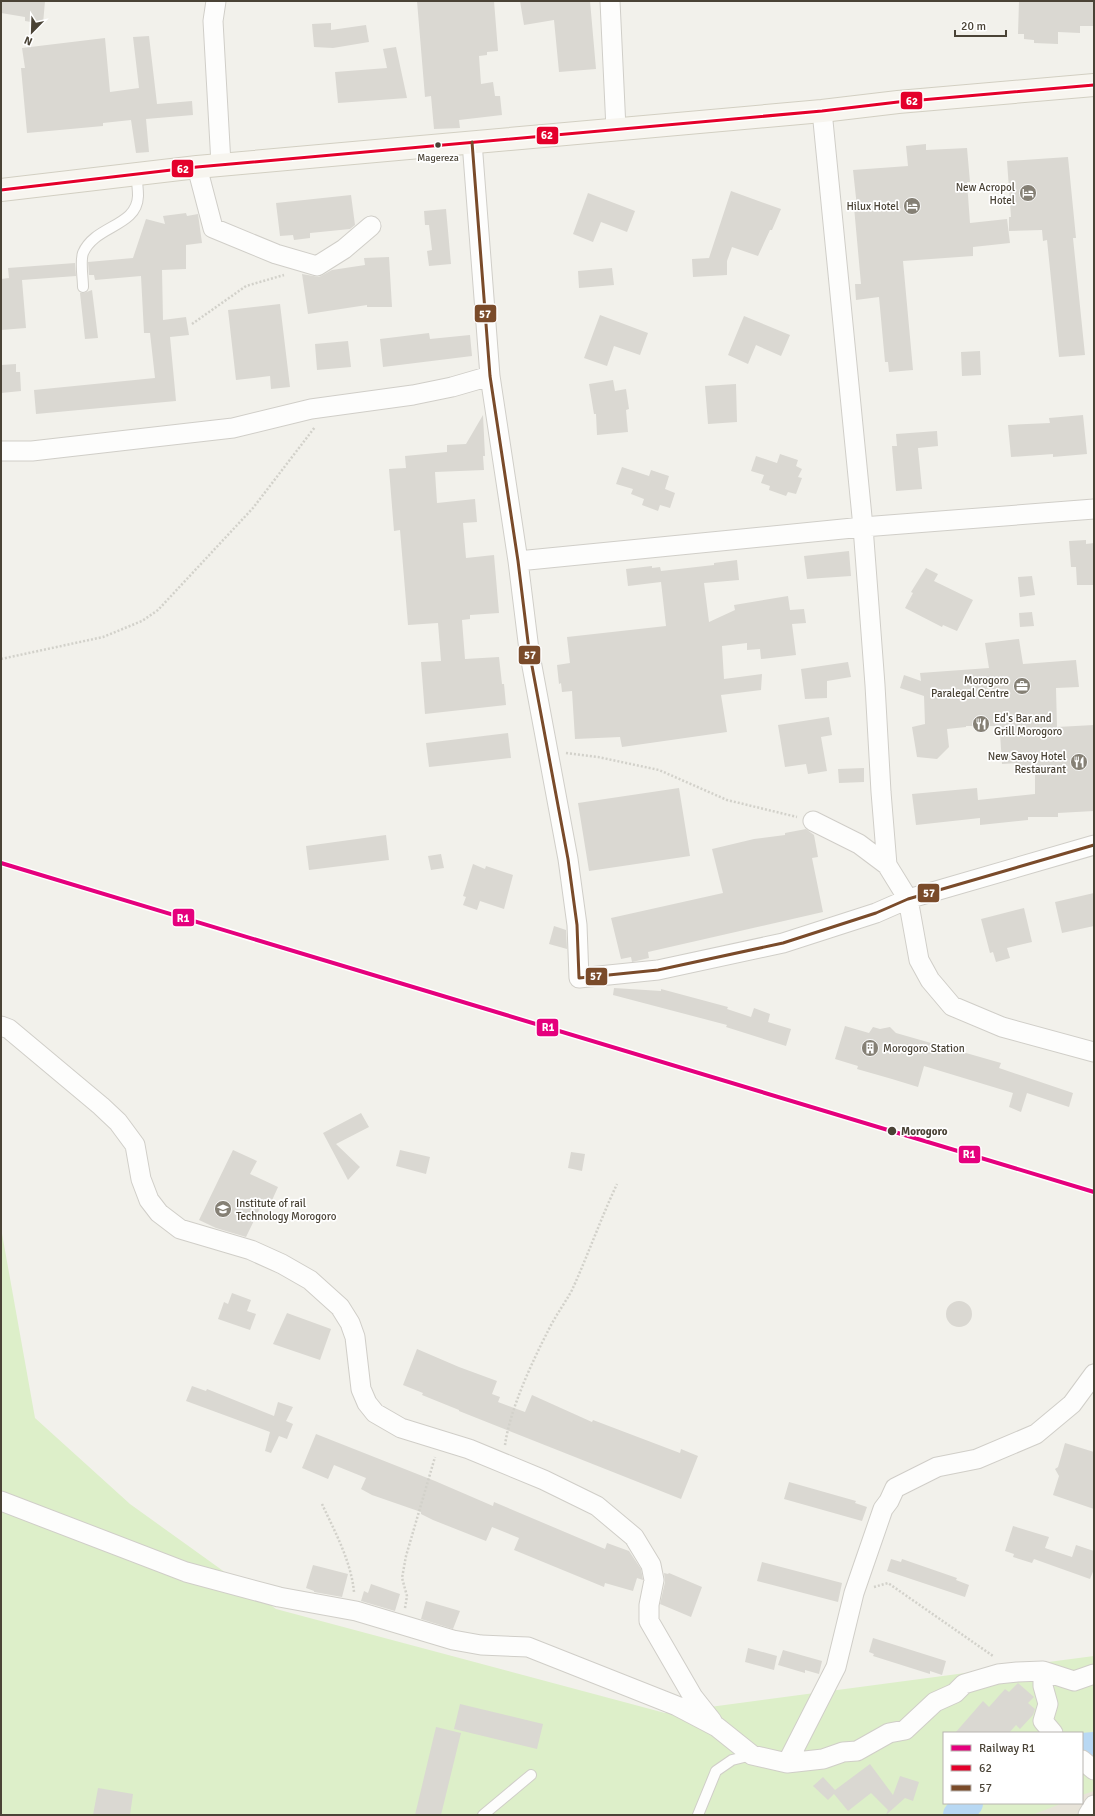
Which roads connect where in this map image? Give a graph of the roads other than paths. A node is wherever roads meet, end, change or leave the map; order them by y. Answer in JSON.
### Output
{"nodes":[{"id":1,"x":216,"y":1,"type":"edge"},
{"id":2,"x":610,"y":1,"type":"edge"},
{"id":3,"x":1094,"y":85,"type":"edge"},
{"id":4,"x":822,"y":112,"type":"junction"},
{"id":5,"x":616,"y":129,"type":"junction"},
{"id":6,"x":472,"y":142,"type":"junction"},
{"id":7,"x":221,"y":164,"type":"junction"},
{"id":8,"x":197,"y":167,"type":"junction"},
{"id":9,"x":136,"y":174,"type":"junction"},
{"id":10,"x":1,"y":190,"type":"edge"},
{"id":11,"x":371,"y":226,"type":"dead end"},
{"id":12,"x":83,"y":287,"type":"dead end"},
{"id":13,"x":490,"y":376,"type":"junction"},
{"id":14,"x":1,"y":451,"type":"edge"},
{"id":15,"x":1094,"y":509,"type":"edge"},
{"id":16,"x":863,"y":527,"type":"junction"},
{"id":17,"x":518,"y":561,"type":"junction"},
{"id":18,"x":813,"y":821,"type":"road end"},
{"id":19,"x":1094,"y":845,"type":"edge"},
{"id":20,"x":887,"y":865,"type":"junction"},
{"id":21,"x":908,"y":899,"type":"junction"},
{"id":22,"x":1,"y":1026,"type":"edge"},
{"id":23,"x":1094,"y":1052,"type":"edge"},
{"id":24,"x":1094,"y":1374,"type":"edge"},
{"id":25,"x":1,"y":1501,"type":"edge"},
{"id":26,"x":1043,"y":1671,"type":"junction"},
{"id":27,"x":1094,"y":1674,"type":"edge"},
{"id":28,"x":717,"y":1727,"type":"junction"},
{"id":29,"x":1052,"y":1732,"type":"edge"},
{"id":30,"x":752,"y":1755,"type":"junction"},
{"id":31,"x":1083,"y":1761,"type":"edge"},
{"id":32,"x":787,"y":1763,"type":"junction"},
{"id":33,"x":1094,"y":1770,"type":"edge"},
{"id":34,"x":531,"y":1775,"type":"dead end"},
{"id":35,"x":1094,"y":1805,"type":"edge"},
{"id":36,"x":483,"y":1815,"type":"edge"},
{"id":37,"x":698,"y":1815,"type":"edge"},
{"id":38,"x":1088,"y":1815,"type":"edge"}],
"edges":[{"from":1,"to":7,"type":"street"},
{"from":2,"to":5,"type":"street"},
{"from":3,"to":4,"type":"main road"},
{"from":4,"to":5,"type":"main road"},
{"from":4,"to":16,"type":"street"},
{"from":5,"to":6,"type":"main road"},
{"from":6,"to":7,"type":"main road"},
{"from":6,"to":13,"type":"street"},
{"from":7,"to":8,"type":"main road"},
{"from":8,"to":9,"type":"main road"},
{"from":8,"to":11,"type":"street"},
{"from":9,"to":10,"type":"main road"},
{"from":9,"to":12,"type":"lane"},
{"from":13,"to":14,"type":"street"},
{"from":13,"to":17,"type":"street"},
{"from":15,"to":16,"type":"street"},
{"from":16,"to":17,"type":"street"},
{"from":16,"to":20,"type":"street"},
{"from":17,"to":21,"type":"street"},
{"from":18,"to":20,"type":"street"},
{"from":19,"to":21,"type":"street"},
{"from":20,"to":21,"type":"street"},
{"from":21,"to":23,"type":"street"},
{"from":22,"to":28,"type":"street"},
{"from":24,"to":32,"type":"street"},
{"from":25,"to":28,"type":"street"},
{"from":26,"to":27,"type":"street"},
{"from":26,"to":29,"type":"street"},
{"from":26,"to":32,"type":"street"},
{"from":28,"to":30,"type":"street"},
{"from":30,"to":32,"type":"street"},
{"from":30,"to":37,"type":"lane"},
{"from":31,"to":33,"type":"street"},
{"from":34,"to":36,"type":"lane"},
{"from":35,"to":38,"type":"street"}]}
